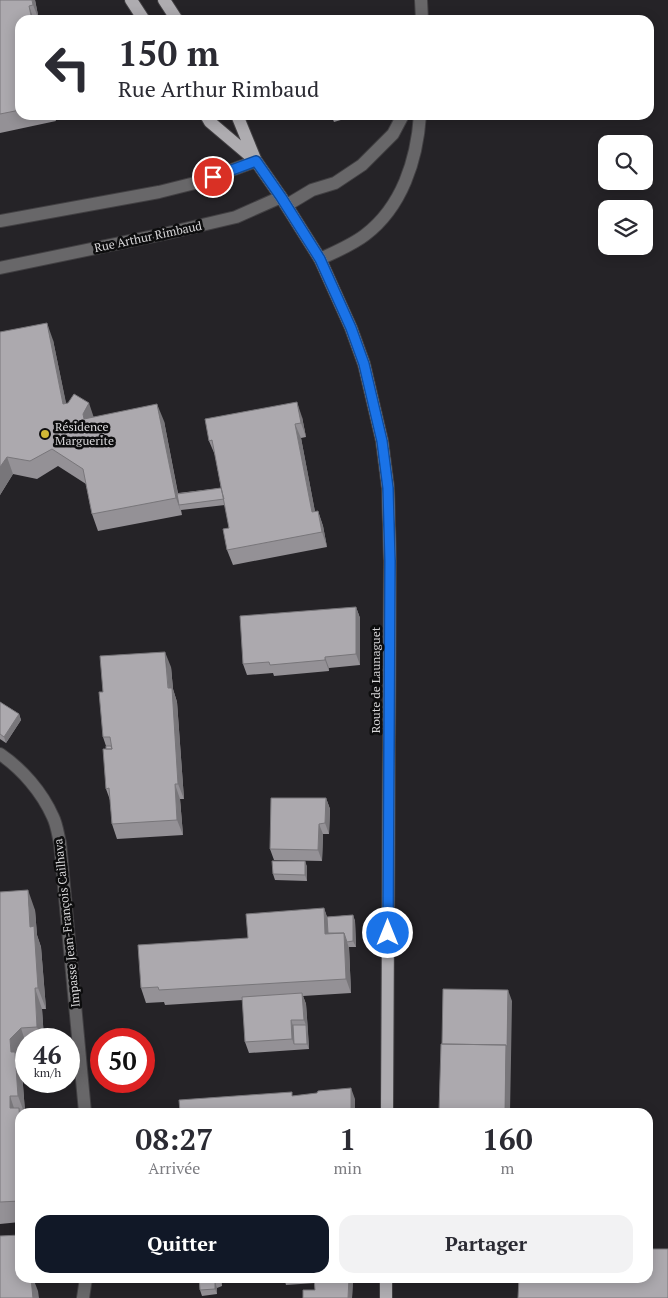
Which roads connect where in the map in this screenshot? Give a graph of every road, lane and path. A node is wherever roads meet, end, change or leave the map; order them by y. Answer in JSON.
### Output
{"nodes":[{"id":1,"x":131,"y":0,"type":"edge"},
{"id":2,"x":164,"y":0,"type":"edge"},
{"id":3,"x":421,"y":0,"type":"edge"},
{"id":4,"x":141,"y":15,"type":"edge"},
{"id":5,"x":174,"y":15,"type":"edge"},
{"id":6,"x":422,"y":15,"type":"edge"},
{"id":7,"x":209,"y":120,"type":"edge"},
{"id":8,"x":239,"y":120,"type":"edge"},
{"id":9,"x":400,"y":120,"type":"edge"},
{"id":10,"x":419,"y":120,"type":"edge"},
{"id":11,"x":256,"y":161,"type":"junction"},
{"id":12,"x":284,"y":201,"type":"junction"},
{"id":13,"x":0,"y":220,"type":"edge"},
{"id":14,"x":320,"y":259,"type":"junction"},
{"id":15,"x":4,"y":265,"type":"edge"},
{"id":16,"x":0,"y":754,"type":"edge"},
{"id":17,"x":85,"y":1108,"type":"edge"},
{"id":18,"x":386,"y":1108,"type":"edge"},
{"id":19,"x":85,"y":1283,"type":"edge"},
{"id":20,"x":386,"y":1283,"type":"edge"},
{"id":21,"x":82,"y":1298,"type":"edge"},
{"id":22,"x":386,"y":1298,"type":"edge"}],
"edges":[{"from":1,"to":4,"type":"main road"},
{"from":2,"to":5,"type":"main road"},
{"from":3,"to":6,"type":"street"},
{"from":7,"to":11,"type":"main road","name":"Route de Launaguet"},
{"from":8,"to":11,"type":"main road","name":"Route de Launaguet"},
{"from":9,"to":12,"type":"street","name":"Rue Arthur Rimbaud"},
{"from":10,"to":14,"type":"street"},
{"from":11,"to":12,"type":"main road","name":"Route de Launaguet"},
{"from":11,"to":13,"type":"street"},
{"from":12,"to":14,"type":"main road","name":"Route de Launaguet"},
{"from":12,"to":15,"type":"street","name":"Rue Arthur Rimbaud"},
{"from":14,"to":18,"type":"main road","name":"Route de Launaguet"},
{"from":16,"to":17,"type":"street","name":"Impasse Jean-François Cailhava"},
{"from":19,"to":21,"type":"street"},
{"from":20,"to":22,"type":"main road"}]}
